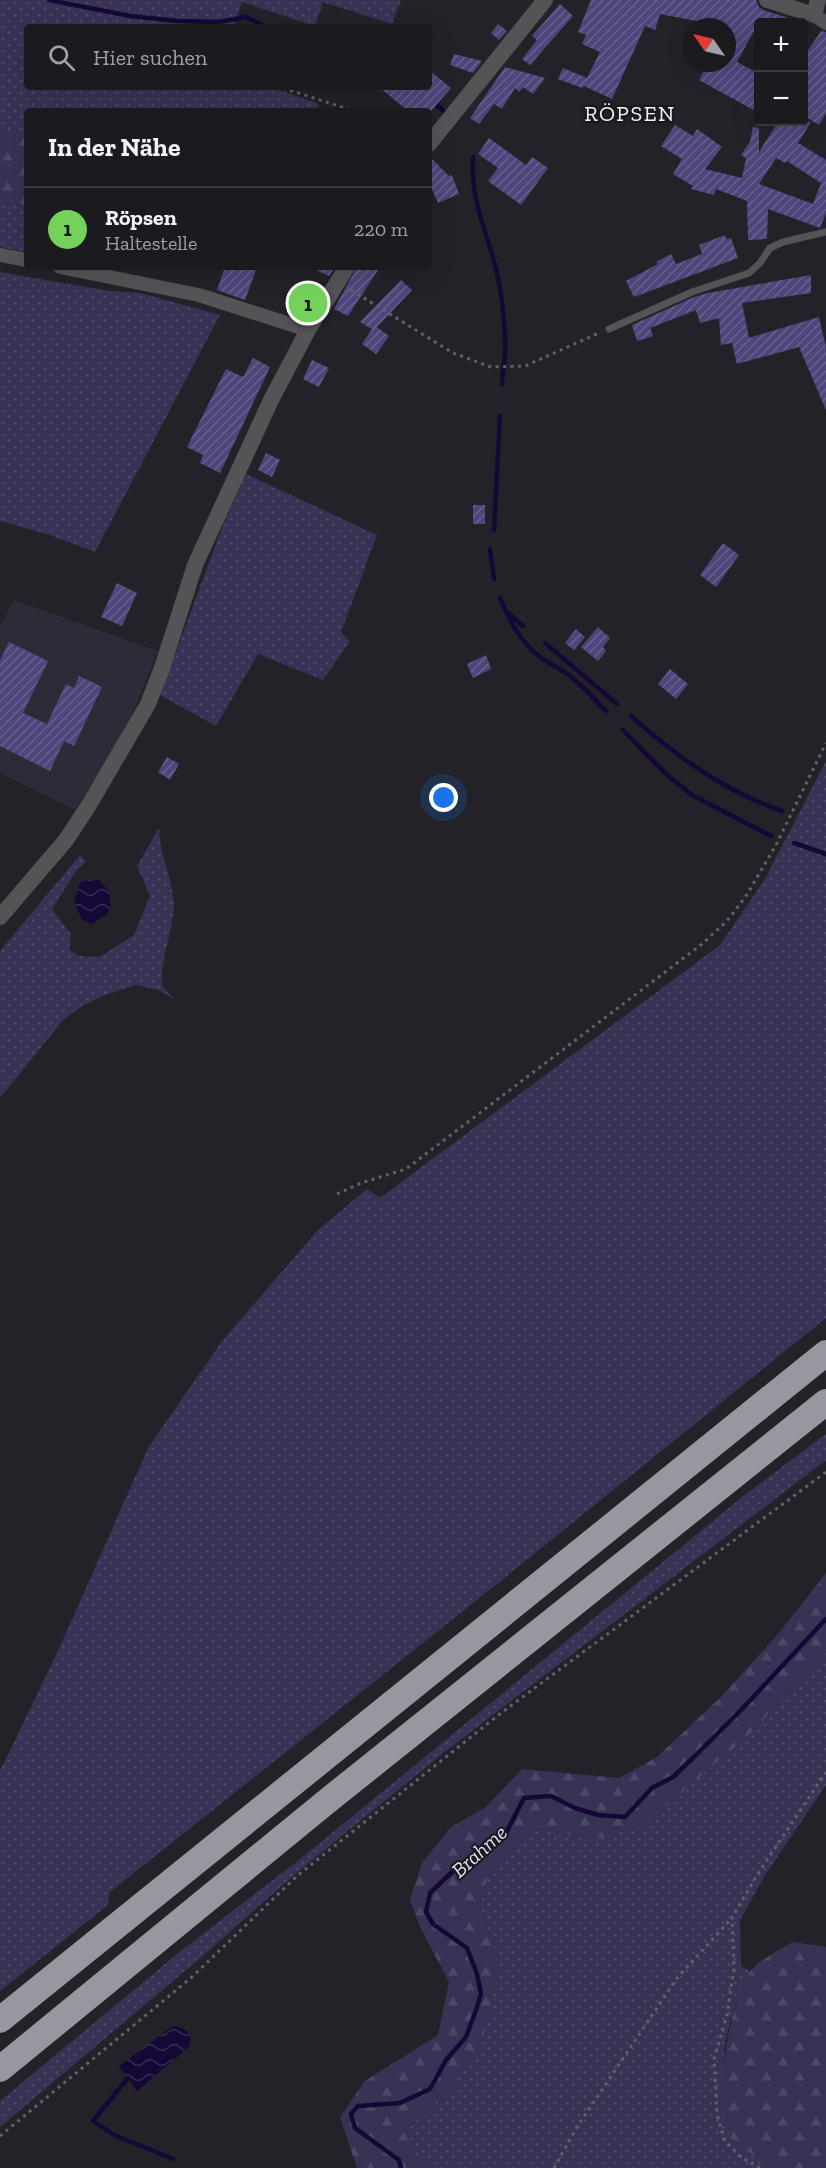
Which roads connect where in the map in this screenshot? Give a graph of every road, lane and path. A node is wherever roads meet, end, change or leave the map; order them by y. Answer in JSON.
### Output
{"nodes":[{"id":1,"x":545,"y":0,"type":"edge"},
{"id":2,"x":767,"y":0,"type":"edge"},
{"id":3,"x":819,"y":13,"type":"edge"},
{"id":4,"x":289,"y":90,"type":"edge"},
{"id":5,"x":345,"y":108,"type":"edge"},
{"id":6,"x":432,"y":140,"type":"edge"},
{"id":7,"x":826,"y":232,"type":"edge"},
{"id":8,"x":0,"y":255,"type":"edge"},
{"id":9,"x":24,"y":259,"type":"edge"},
{"id":10,"x":75,"y":270,"type":"edge"},
{"id":11,"x":345,"y":270,"type":"edge"},
{"id":12,"x":337,"y":281,"type":"junction"},
{"id":13,"x":609,"y":329,"type":"joint"},
{"id":14,"x":308,"y":330,"type":"junction"},
{"id":15,"x":826,"y":742,"type":"edge"},
{"id":16,"x":0,"y":917,"type":"edge"},
{"id":17,"x":336,"y":1194,"type":"dead end"},
{"id":18,"x":826,"y":1353,"type":"edge"},
{"id":19,"x":826,"y":1402,"type":"edge"},
{"id":20,"x":826,"y":1472,"type":"edge"},
{"id":21,"x":826,"y":1772,"type":"edge"},
{"id":22,"x":732,"y":1918,"type":"junction"},
{"id":23,"x":0,"y":2020,"type":"edge"},
{"id":24,"x":0,"y":2069,"type":"edge"},
{"id":25,"x":0,"y":2136,"type":"edge"},
{"id":26,"x":554,"y":2168,"type":"edge"},
{"id":27,"x":760,"y":2168,"type":"edge"}],
"edges":[{"from":1,"to":6,"type":"street"},
{"from":2,"to":3,"type":"street"},
{"from":4,"to":5,"type":"path"},
{"from":7,"to":13,"type":"lane"},
{"from":8,"to":9,"type":"street"},
{"from":10,"to":14,"type":"street"},
{"from":11,"to":12,"type":"street"},
{"from":12,"to":13,"type":"path"},
{"from":12,"to":14,"type":"street"},
{"from":14,"to":16,"type":"street"},
{"from":15,"to":17,"type":"path"},
{"from":18,"to":23,"type":"highway"},
{"from":19,"to":24,"type":"highway"},
{"from":20,"to":25,"type":"path"},
{"from":21,"to":22,"type":"path"},
{"from":22,"to":26,"type":"path"},
{"from":22,"to":27,"type":"path"}]}
